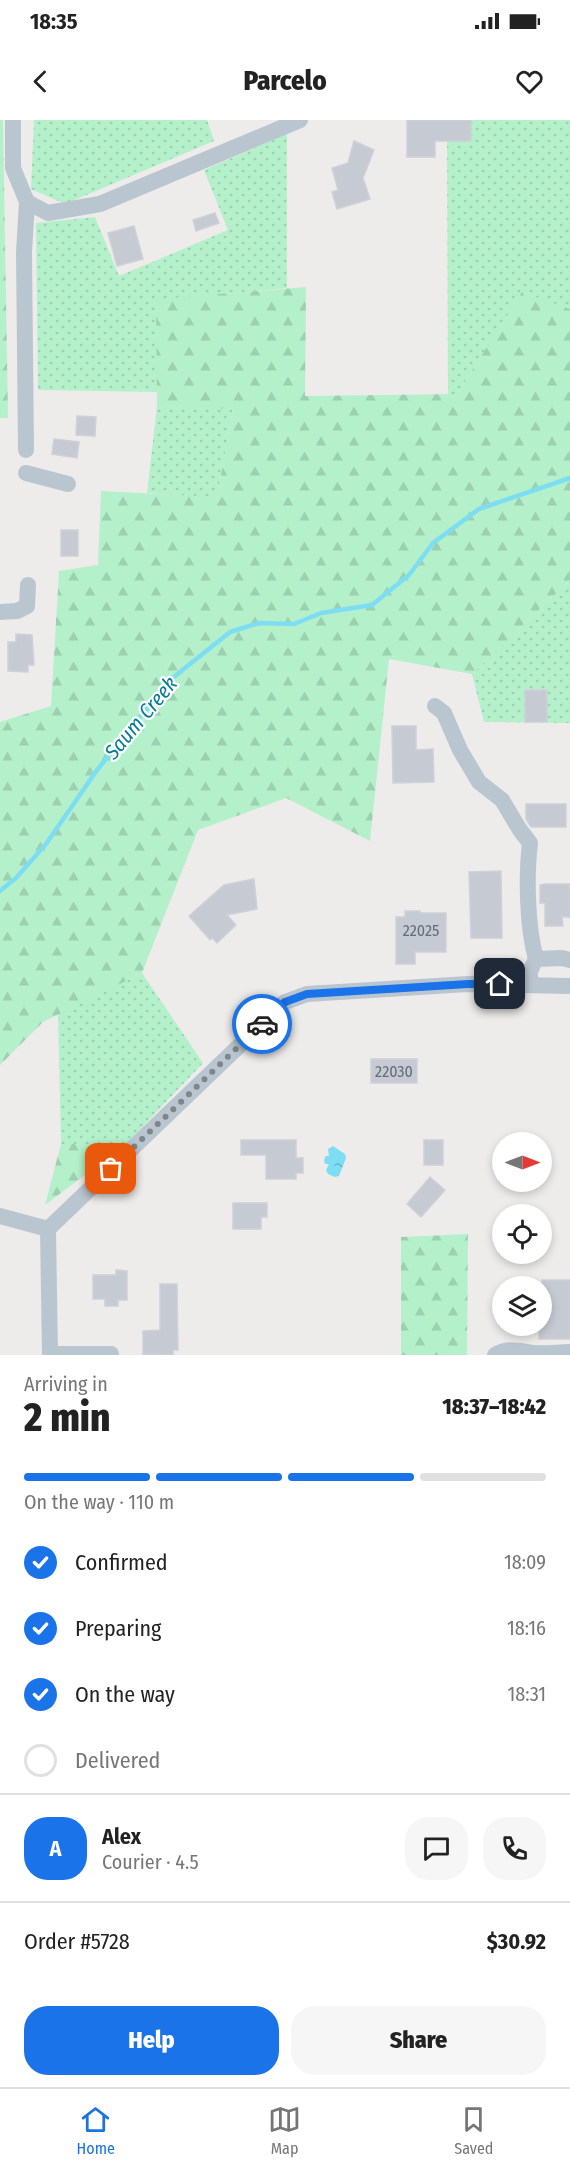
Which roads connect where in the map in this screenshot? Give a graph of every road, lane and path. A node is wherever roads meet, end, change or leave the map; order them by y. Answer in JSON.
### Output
{"nodes":[{"id":1,"x":13,"y":120,"type":"edge"},
{"id":2,"x":300,"y":120,"type":"edge"},
{"id":3,"x":27,"y":202,"type":"junction"},
{"id":4,"x":26,"y":450,"type":"dead end"},
{"id":5,"x":26,"y":473,"type":"dead end"},
{"id":6,"x":68,"y":484,"type":"dead end"},
{"id":7,"x":28,"y":585,"type":"dead end"},
{"id":8,"x":0,"y":612,"type":"edge"},
{"id":9,"x":435,"y":706,"type":"dead end"},
{"id":10,"x":536,"y":960,"type":"junction"},
{"id":11,"x":570,"y":960,"type":"edge"},
{"id":12,"x":530,"y":985,"type":"junction"},
{"id":13,"x":570,"y":986,"type":"edge"},
{"id":14,"x":0,"y":1216,"type":"edge"},
{"id":15,"x":48,"y":1229,"type":"junction"},
{"id":16,"x":570,"y":1352,"type":"edge"},
{"id":17,"x":50,"y":1354,"type":"edge"},
{"id":18,"x":111,"y":1354,"type":"edge"},
{"id":19,"x":538,"y":1354,"type":"edge"},
{"id":20,"x":495,"y":1355,"type":"edge"}],
"edges":[{"from":1,"to":3,"type":"street"},
{"from":2,"to":3,"type":"street"},
{"from":3,"to":4,"type":"street"},
{"from":5,"to":6,"type":"street"},
{"from":7,"to":8,"type":"street"},
{"from":9,"to":10,"type":"street"},
{"from":10,"to":11,"type":"street"},
{"from":10,"to":12,"type":"street"},
{"from":12,"to":13,"type":"street"},
{"from":12,"to":15,"type":"street"},
{"from":14,"to":15,"type":"street"},
{"from":15,"to":17,"type":"street"},
{"from":16,"to":19,"type":"street"},
{"from":17,"to":18,"type":"street"},
{"from":19,"to":20,"type":"street"}]}
